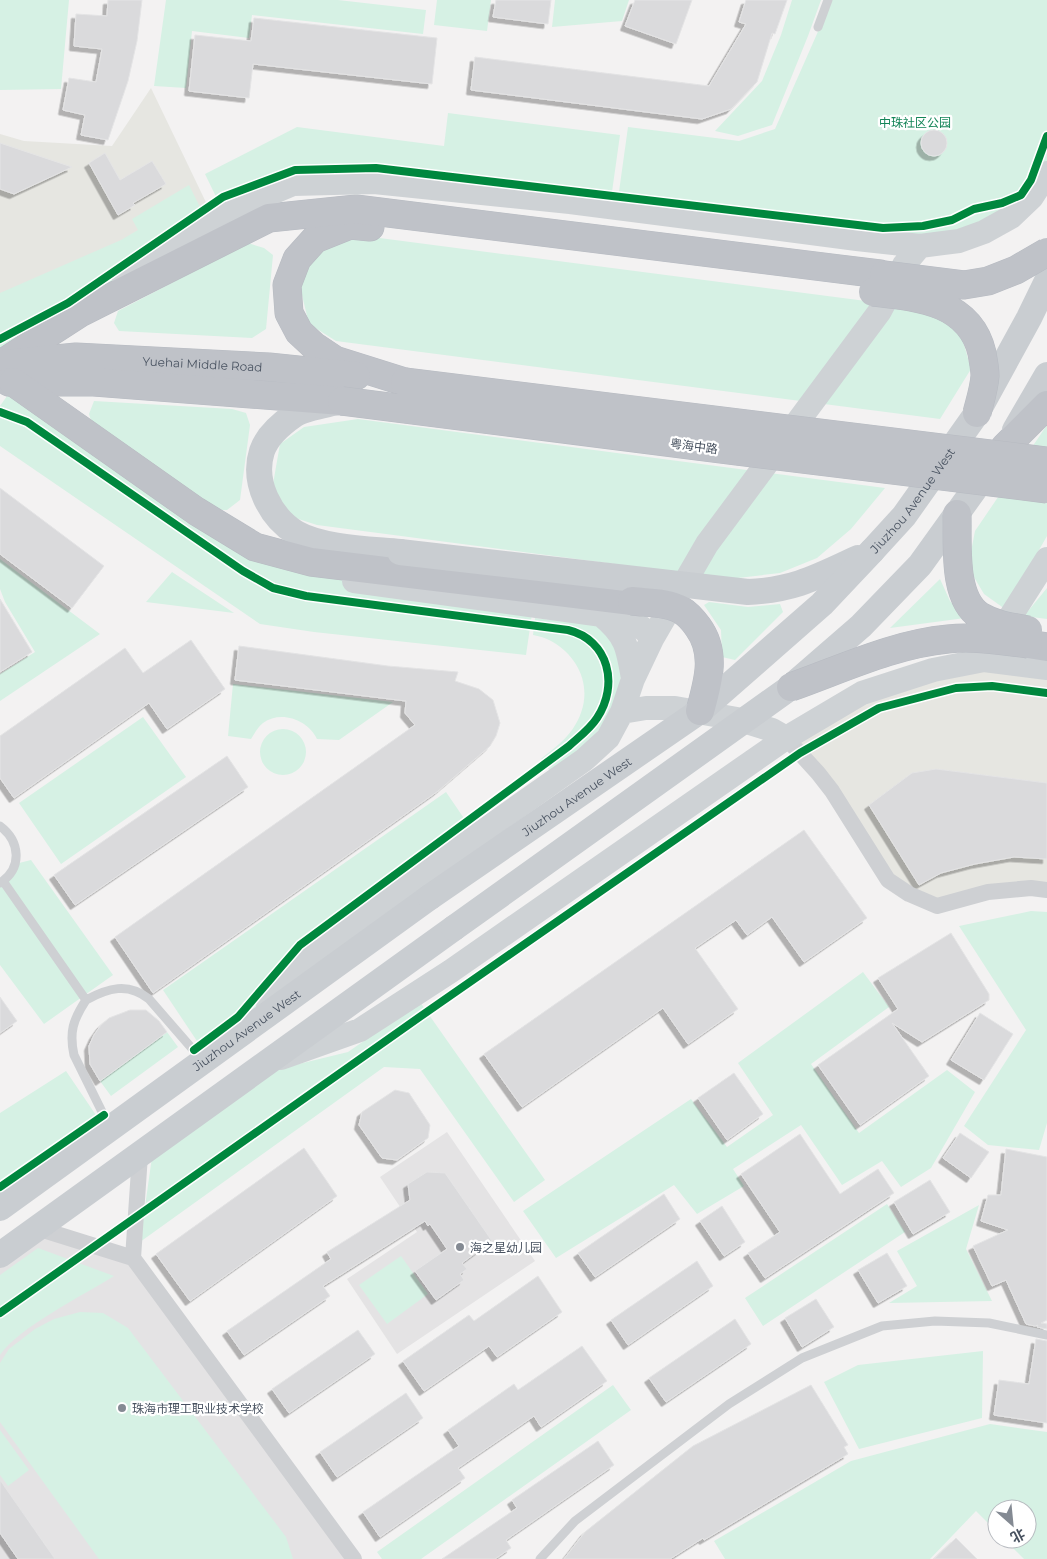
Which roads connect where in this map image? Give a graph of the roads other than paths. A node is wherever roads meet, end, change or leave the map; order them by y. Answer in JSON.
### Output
{"nodes":[{"id":1,"x":828,"y":0,"type":"edge"},
{"id":2,"x":818,"y":26,"type":"dead end"},
{"id":3,"x":1047,"y":173,"type":"edge"},
{"id":4,"x":920,"y":246,"type":"junction"},
{"id":5,"x":1047,"y":252,"type":"edge"},
{"id":6,"x":1047,"y":281,"type":"edge"},
{"id":7,"x":877,"y":283,"type":"junction"},
{"id":8,"x":80,"y":313,"type":"junction"},
{"id":9,"x":4,"y":373,"type":"edge"},
{"id":10,"x":1047,"y":375,"type":"edge"},
{"id":11,"x":405,"y":382,"type":"junction"},
{"id":12,"x":342,"y":401,"type":"junction"},
{"id":13,"x":1047,"y":405,"type":"edge"},
{"id":14,"x":977,"y":414,"type":"junction"},
{"id":15,"x":1005,"y":447,"type":"junction"},
{"id":16,"x":1047,"y":461,"type":"edge"},
{"id":17,"x":1047,"y":489,"type":"edge"},
{"id":18,"x":957,"y":514,"type":"junction"},
{"id":19,"x":255,"y":546,"type":"junction"},
{"id":20,"x":872,"y":551,"type":"junction"},
{"id":21,"x":1047,"y":559,"type":"edge"},
{"id":22,"x":601,"y":615,"type":"junction"},
{"id":23,"x":652,"y":639,"type":"junction"},
{"id":24,"x":1038,"y":639,"type":"edge"},
{"id":25,"x":984,"y":660,"type":"junction"},
{"id":26,"x":1047,"y":668,"type":"edge"},
{"id":27,"x":634,"y":678,"type":"junction"},
{"id":28,"x":792,"y":686,"type":"junction"},
{"id":29,"x":622,"y":712,"type":"junction"},
{"id":30,"x":700,"y":712,"type":"junction"},
{"id":31,"x":786,"y":738,"type":"junction"},
{"id":32,"x":0,"y":826,"type":"edge"},
{"id":33,"x":1,"y":882,"type":"edge"},
{"id":34,"x":1047,"y":890,"type":"edge"},
{"id":35,"x":86,"y":1000,"type":"junction"},
{"id":36,"x":249,"y":1028,"type":"junction"},
{"id":37,"x":270,"y":1061,"type":"junction"},
{"id":38,"x":204,"y":1062,"type":"junction"},
{"id":39,"x":110,"y":1129,"type":"junction"},
{"id":40,"x":140,"y":1155,"type":"junction"},
{"id":41,"x":0,"y":1208,"type":"edge"},
{"id":42,"x":37,"y":1228,"type":"junction"},
{"id":43,"x":0,"y":1255,"type":"edge"},
{"id":44,"x":132,"y":1258,"type":"junction"},
{"id":45,"x":1047,"y":1335,"type":"edge"},
{"id":46,"x":354,"y":1559,"type":"edge"},
{"id":47,"x":540,"y":1559,"type":"edge"}],
"edges":[{"from":1,"to":2,"type":"lane"},
{"from":3,"to":4,"type":"main road"},
{"from":4,"to":8,"type":"main road"},
{"from":4,"to":23,"type":"main road"},
{"from":5,"to":7,"type":"highway","bridge":true},
{"from":6,"to":14,"type":"main road","name":"Jiuzhou Avenue West","bridge":true},
{"from":7,"to":8,"type":"highway"},
{"from":7,"to":11,"type":"highway"},
{"from":7,"to":14,"type":"highway","bridge":true},
{"from":8,"to":9,"type":"highway"},
{"from":9,"to":11,"type":"highway","name":"Yuehai Middle Road"},
{"from":9,"to":12,"type":"highway","name":"Yuehai Middle Road"},
{"from":9,"to":19,"type":"highway"},
{"from":10,"to":15,"type":"main road"},
{"from":11,"to":16,"type":"highway","bridge":true},
{"from":12,"to":17,"type":"highway","name":"粤海中路","bridge":true},
{"from":12,"to":20,"type":"main road","bridge":true},
{"from":13,"to":15,"type":"highway"},
{"from":14,"to":20,"type":"main road","name":"Jiuzhou Avenue West","bridge":true},
{"from":15,"to":18,"type":"main road","bridge":true},
{"from":18,"to":24,"type":"highway","bridge":true},
{"from":18,"to":28,"type":"main road","bridge":true},
{"from":19,"to":22,"type":"main road"},
{"from":19,"to":30,"type":"highway","bridge":true},
{"from":20,"to":30,"type":"main road","name":"Jiuzhou Avenue West","bridge":true},
{"from":21,"to":25,"type":"main road"},
{"from":22,"to":23,"type":"main road"},
{"from":22,"to":27,"type":"main road"},
{"from":23,"to":27,"type":"main road"},
{"from":24,"to":28,"type":"highway","bridge":true},
{"from":25,"to":26,"type":"main road"},
{"from":25,"to":31,"type":"main road"},
{"from":27,"to":29,"type":"main road"},
{"from":28,"to":37,"type":"main road","bridge":true},
{"from":29,"to":31,"type":"main road"},
{"from":29,"to":36,"type":"main road"},
{"from":30,"to":36,"type":"main road","name":"Jiuzhou Avenue West","bridge":true},
{"from":31,"to":34,"type":"street"},
{"from":31,"to":37,"type":"main road"},
{"from":32,"to":33,"type":"lane"},
{"from":33,"to":35,"type":"lane"},
{"from":35,"to":38,"type":"lane"},
{"from":35,"to":39,"type":"lane"},
{"from":36,"to":38,"type":"main road","name":"Jiuzhou Avenue West"},
{"from":37,"to":40,"type":"main road"},
{"from":38,"to":39,"type":"main road","name":"Jiuzhou Avenue West"},
{"from":39,"to":41,"type":"main road","name":"Jiuzhou Avenue West"},
{"from":40,"to":42,"type":"main road"},
{"from":40,"to":44,"type":"street"},
{"from":42,"to":43,"type":"main road"},
{"from":42,"to":44,"type":"street"},
{"from":44,"to":46,"type":"street"},
{"from":45,"to":47,"type":"lane"}]}
